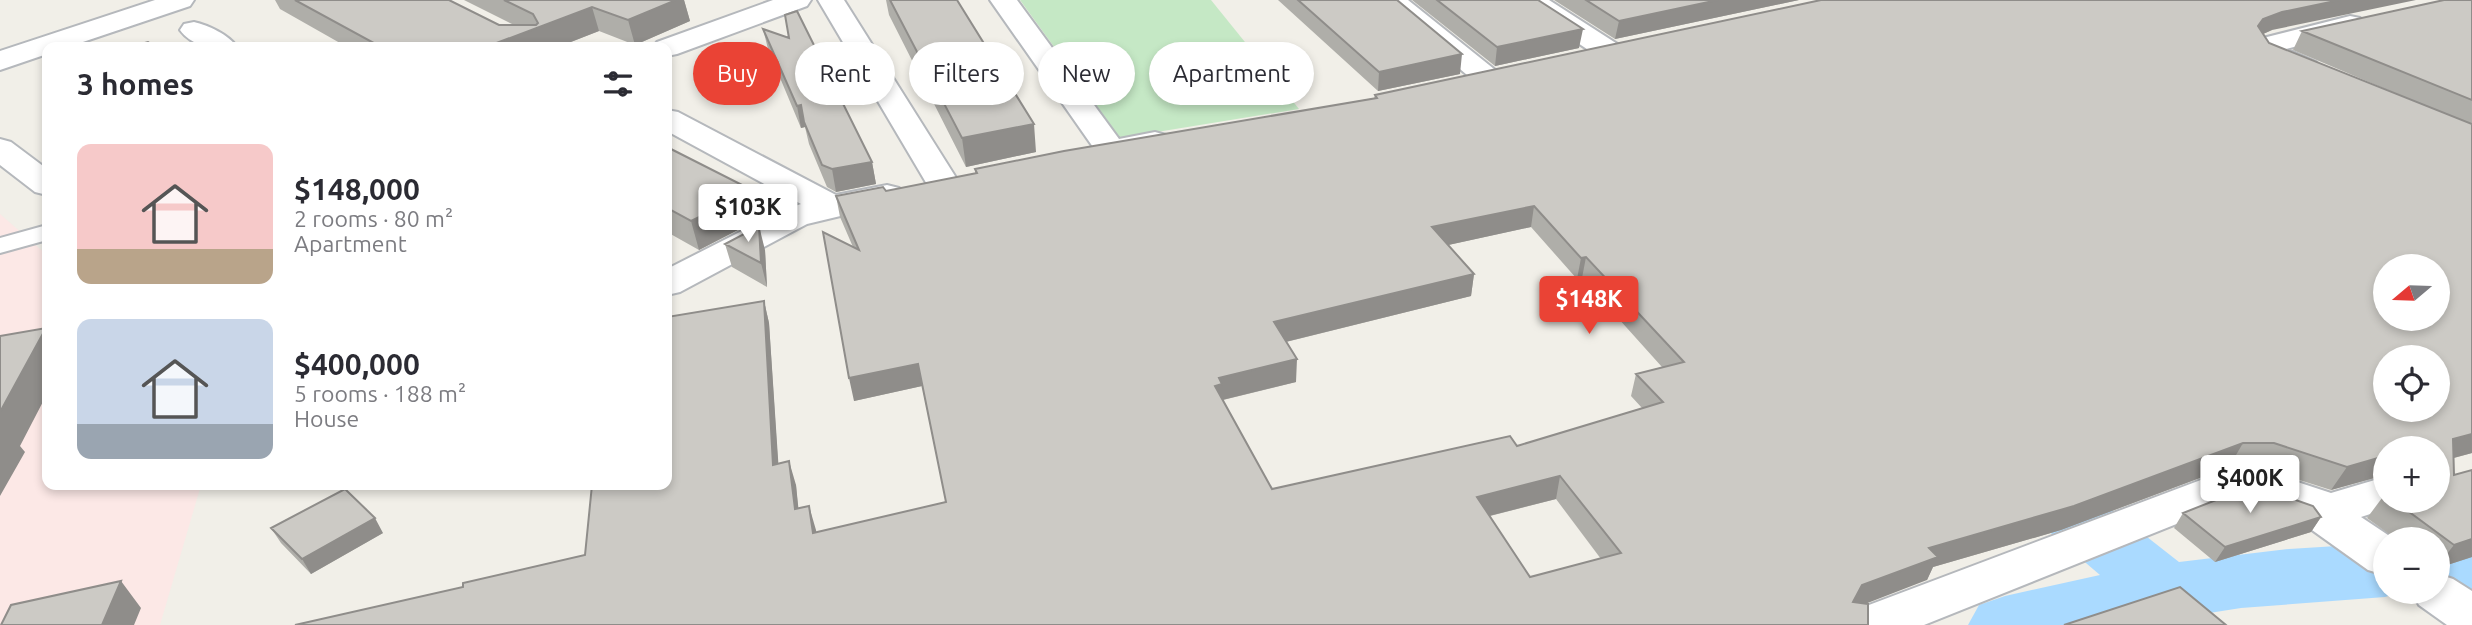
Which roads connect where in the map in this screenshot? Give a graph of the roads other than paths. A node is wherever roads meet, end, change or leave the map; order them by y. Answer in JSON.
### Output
{"nodes":[{"id":1,"x":181,"y":0,"type":"edge"},
{"id":2,"x":798,"y":0,"type":"edge"},
{"id":3,"x":831,"y":0,"type":"edge"},
{"id":4,"x":1003,"y":0,"type":"edge"},
{"id":5,"x":1391,"y":0,"type":"edge"},
{"id":6,"x":1531,"y":0,"type":"edge"},
{"id":7,"x":716,"y":5,"type":"dead end"},
{"id":8,"x":748,"y":18,"type":"junction"},
{"id":9,"x":2376,"y":19,"type":"edge"},
{"id":10,"x":194,"y":30,"type":"dead end"},
{"id":11,"x":56,"y":42,"type":"edge"},
{"id":12,"x":214,"y":42,"type":"edge"},
{"id":13,"x":672,"y":46,"type":"edge"},
{"id":14,"x":42,"y":47,"type":"edge"},
{"id":15,"x":0,"y":61,"type":"edge"},
{"id":16,"x":1572,"y":61,"type":"edge"},
{"id":17,"x":2332,"y":79,"type":"edge"},
{"id":18,"x":1454,"y":86,"type":"edge"},
{"id":19,"x":672,"y":121,"type":"edge"},
{"id":20,"x":1187,"y":137,"type":"edge"},
{"id":21,"x":0,"y":149,"type":"edge"},
{"id":22,"x":1111,"y":150,"type":"junction"},
{"id":23,"x":1072,"y":158,"type":"edge"},
{"id":24,"x":42,"y":182,"type":"edge"},
{"id":25,"x":831,"y":206,"type":"junction"},
{"id":26,"x":42,"y":233,"type":"edge"},
{"id":27,"x":0,"y":246,"type":"edge"},
{"id":28,"x":672,"y":281,"type":"edge"},
{"id":29,"x":2373,"y":500,"type":"edge"},
{"id":30,"x":2335,"y":519,"type":"junction"},
{"id":31,"x":2373,"y":548,"type":"edge"},
{"id":32,"x":2450,"y":601,"type":"edge"},
{"id":33,"x":2472,"y":616,"type":"edge"},
{"id":34,"x":1871,"y":625,"type":"edge"}],
"edges":[{"from":1,"to":11,"type":"street"},
{"from":2,"to":8,"type":"street"},
{"from":3,"to":25,"type":"street"},
{"from":4,"to":22,"type":"street"},
{"from":5,"to":18,"type":"street"},
{"from":6,"to":16,"type":"street"},
{"from":7,"to":8,"type":"street"},
{"from":8,"to":13,"type":"street"},
{"from":9,"to":17,"type":"street"},
{"from":10,"to":12,"type":"street"},
{"from":14,"to":15,"type":"street"},
{"from":19,"to":25,"type":"street"},
{"from":20,"to":22,"type":"street"},
{"from":21,"to":24,"type":"street"},
{"from":22,"to":23,"type":"street"},
{"from":25,"to":28,"type":"street"},
{"from":26,"to":27,"type":"lane"},
{"from":29,"to":30,"type":"street"},
{"from":30,"to":31,"type":"street"},
{"from":30,"to":34,"type":"street"},
{"from":32,"to":33,"type":"street"}]}
